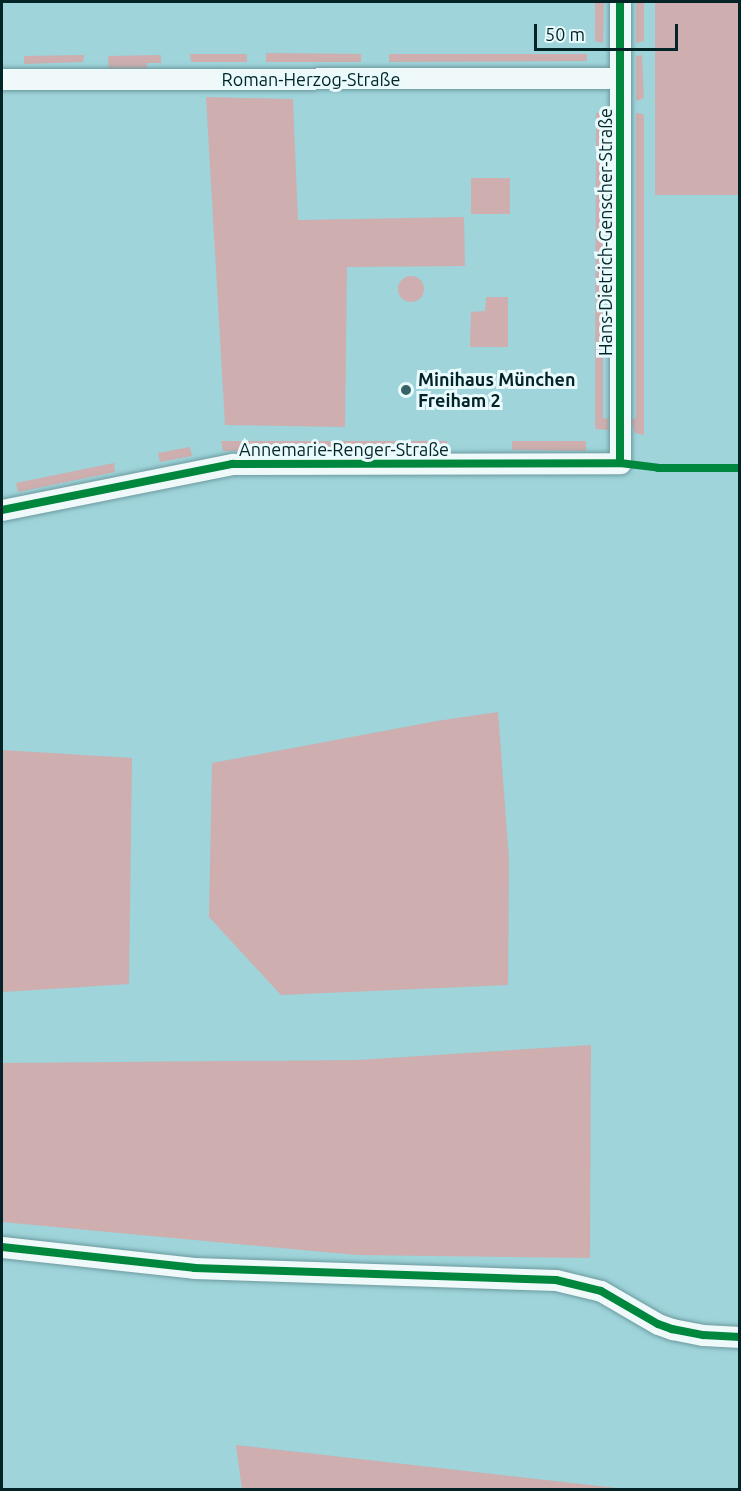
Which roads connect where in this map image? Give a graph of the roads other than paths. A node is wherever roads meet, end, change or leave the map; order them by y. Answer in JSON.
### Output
{"nodes":[{"id":1,"x":620,"y":2,"type":"edge"},
{"id":2,"x":620,"y":78,"type":"junction"},
{"id":3,"x":2,"y":79,"type":"edge"},
{"id":4,"x":620,"y":463,"type":"joint"},
{"id":5,"x":2,"y":510,"type":"edge"},
{"id":6,"x":2,"y":1247,"type":"edge"},
{"id":7,"x":740,"y":1337,"type":"edge"}],
"edges":[{"from":1,"to":2,"type":"street","name":"Hans-Dietrich-Genscher-Straße"},
{"from":2,"to":3,"type":"street","name":"Roman-Herzog-Straße"},
{"from":2,"to":4,"type":"street","name":"Hans-Dietrich-Genscher-Straße"},
{"from":4,"to":5,"type":"street","name":"Annemarie-Renger-Straße"},
{"from":6,"to":7,"type":"street"}]}
